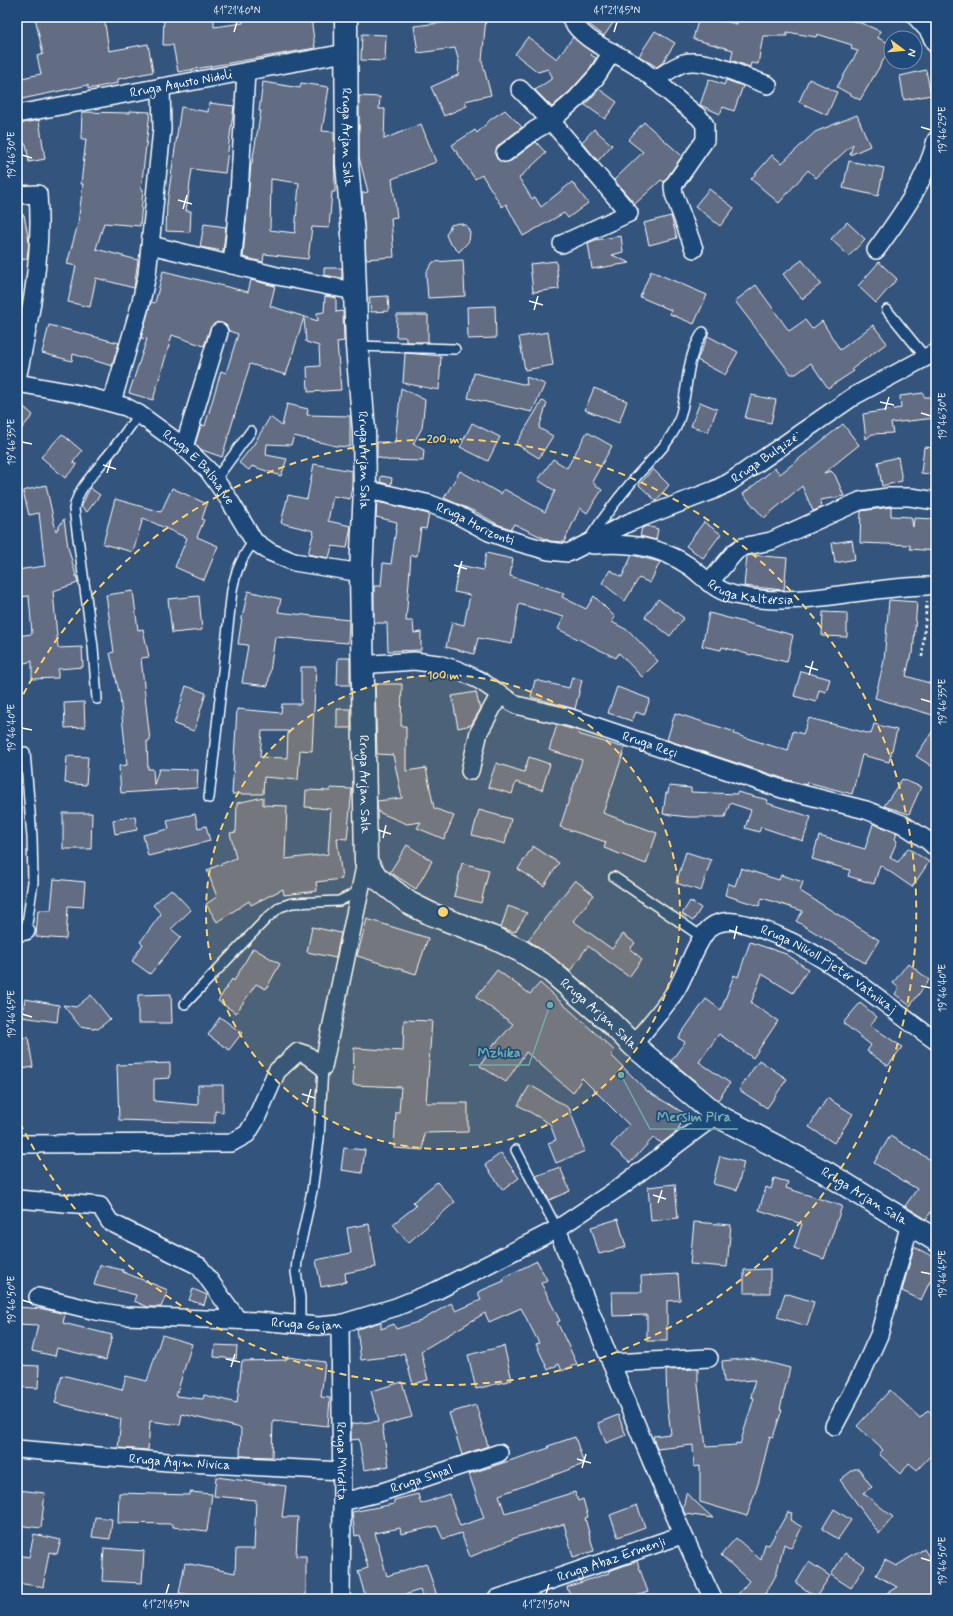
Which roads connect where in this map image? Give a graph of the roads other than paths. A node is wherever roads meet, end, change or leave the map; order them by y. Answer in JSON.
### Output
{"nodes":[{"id":1,"x":346,"y":17,"type":"edge"},
{"id":2,"x":570,"y":17,"type":"edge"},
{"id":3,"x":916,"y":17,"type":"edge"},
{"id":4,"x":936,"y":45,"type":"edge"},
{"id":5,"x":612,"y":52,"type":"junction"},
{"id":6,"x":345,"y":53,"type":"junction"},
{"id":7,"x":246,"y":72,"type":"junction"},
{"id":8,"x":654,"y":80,"type":"junction"},
{"id":9,"x":768,"y":85,"type":"dead end"},
{"id":10,"x":161,"y":87,"type":"junction"},
{"id":11,"x":520,"y":89,"type":"dead end"},
{"id":12,"x":17,"y":114,"type":"edge"},
{"id":13,"x":551,"y":121,"type":"junction"},
{"id":14,"x":936,"y":140,"type":"edge"},
{"id":15,"x":505,"y":153,"type":"dead end"},
{"id":16,"x":17,"y":196,"type":"edge"},
{"id":17,"x":562,"y":244,"type":"dead end"},
{"id":18,"x":151,"y":245,"type":"junction"},
{"id":19,"x":694,"y":249,"type":"dead end"},
{"id":20,"x":876,"y":250,"type":"dead end"},
{"id":21,"x":232,"y":265,"type":"junction"},
{"id":22,"x":354,"y":291,"type":"junction"},
{"id":23,"x":887,"y":310,"type":"dead end"},
{"id":24,"x":219,"y":332,"type":"dead end"},
{"id":25,"x":703,"y":332,"type":"dead end"},
{"id":26,"x":357,"y":346,"type":"junction"},
{"id":27,"x":455,"y":350,"type":"dead end"},
{"id":28,"x":931,"y":355,"type":"edge"},
{"id":29,"x":17,"y":379,"type":"edge"},
{"id":30,"x":17,"y":382,"type":"edge"},
{"id":31,"x":112,"y":402,"type":"junction"},
{"id":32,"x":139,"y":414,"type":"junction"},
{"id":33,"x":250,"y":431,"type":"dead end"},
{"id":34,"x":184,"y":447,"type":"junction"},
{"id":35,"x":216,"y":478,"type":"junction"},
{"id":36,"x":365,"y":489,"type":"junction"},
{"id":37,"x":936,"y":501,"type":"edge"},
{"id":38,"x":254,"y":541,"type":"junction"},
{"id":39,"x":584,"y":546,"type":"junction"},
{"id":40,"x":361,"y":574,"type":"junction"},
{"id":41,"x":708,"y":583,"type":"junction"},
{"id":42,"x":928,"y":586,"type":"road end"},
{"id":43,"x":361,"y":666,"type":"junction"},
{"id":44,"x":500,"y":694,"type":"junction"},
{"id":45,"x":98,"y":699,"type":"dead end"},
{"id":46,"x":25,"y":752,"type":"dead end"},
{"id":47,"x":470,"y":771,"type":"dead end"},
{"id":48,"x":209,"y":798,"type":"dead end"},
{"id":49,"x":936,"y":848,"type":"edge"},
{"id":50,"x":366,"y":862,"type":"junction"},
{"id":51,"x":614,"y":877,"type":"dead end"},
{"id":52,"x":360,"y":891,"type":"junction"},
{"id":53,"x":21,"y":932,"type":"edge"},
{"id":54,"x":702,"y":937,"type":"junction"},
{"id":55,"x":185,"y":1004,"type":"dead end"},
{"id":56,"x":936,"y":1041,"type":"edge"},
{"id":57,"x":634,"y":1045,"type":"junction"},
{"id":58,"x":322,"y":1067,"type":"junction"},
{"id":59,"x":716,"y":1114,"type":"junction"},
{"id":60,"x":17,"y":1144,"type":"edge"},
{"id":61,"x":516,"y":1150,"type":"dead end"},
{"id":62,"x":17,"y":1199,"type":"edge"},
{"id":63,"x":910,"y":1224,"type":"junction"},
{"id":64,"x":557,"y":1229,"type":"junction"},
{"id":65,"x":936,"y":1240,"type":"edge"},
{"id":66,"x":38,"y":1297,"type":"dead end"},
{"id":67,"x":238,"y":1320,"type":"junction"},
{"id":68,"x":300,"y":1324,"type":"junction"},
{"id":69,"x":340,"y":1324,"type":"junction"},
{"id":70,"x":709,"y":1358,"type":"dead end"},
{"id":71,"x":611,"y":1363,"type":"junction"},
{"id":72,"x":834,"y":1426,"type":"dead end"},
{"id":73,"x":17,"y":1449,"type":"edge"},
{"id":74,"x":499,"y":1453,"type":"dead end"},
{"id":75,"x":342,"y":1471,"type":"junction"},
{"id":76,"x":342,"y":1502,"type":"junction"},
{"id":77,"x":682,"y":1535,"type":"junction"},
{"id":78,"x":341,"y":1599,"type":"edge"},
{"id":79,"x":496,"y":1599,"type":"edge"},
{"id":80,"x":713,"y":1599,"type":"edge"}],
"edges":[{"from":1,"to":6,"type":"street","name":"Rruga Arjan Sala"},
{"from":2,"to":5,"type":"street"},
{"from":3,"to":4,"type":"street"},
{"from":5,"to":8,"type":"street"},
{"from":5,"to":13,"type":"street"},
{"from":6,"to":7,"type":"street","name":"Rruga Agusto Nidoli"},
{"from":6,"to":22,"type":"street","name":"Rruga Arjan Sala"},
{"from":7,"to":10,"type":"street","name":"Rruga Agusto Nidoli"},
{"from":7,"to":21,"type":"street"},
{"from":8,"to":9,"type":"street"},
{"from":8,"to":19,"type":"street"},
{"from":10,"to":12,"type":"street","name":"Rruga Agusto Nidoli"},
{"from":10,"to":18,"type":"street"},
{"from":11,"to":13,"type":"street"},
{"from":13,"to":15,"type":"street"},
{"from":13,"to":17,"type":"street"},
{"from":14,"to":20,"type":"street"},
{"from":16,"to":29,"type":"street"},
{"from":18,"to":21,"type":"street"},
{"from":18,"to":31,"type":"street"},
{"from":21,"to":22,"type":"street"},
{"from":22,"to":26,"type":"street","name":"Rruga Arjan Sala"},
{"from":23,"to":28,"type":"lane"},
{"from":24,"to":34,"type":"street"},
{"from":25,"to":39,"type":"lane"},
{"from":26,"to":27,"type":"lane"},
{"from":26,"to":36,"type":"street","name":"Rruga Arjan Sala"},
{"from":28,"to":39,"type":"street","name":"Rruga Bulqizë"},
{"from":30,"to":31,"type":"street","name":"Rruga E Balshajve"},
{"from":31,"to":32,"type":"street","name":"Rruga E Balshajve"},
{"from":32,"to":34,"type":"street","name":"Rruga E Balshajve"},
{"from":32,"to":45,"type":"lane"},
{"from":33,"to":35,"type":"lane"},
{"from":34,"to":35,"type":"street","name":"Rruga E Balshajve"},
{"from":35,"to":38,"type":"street","name":"Rruga E Balshajve"},
{"from":36,"to":39,"type":"street","name":"Rruga Horizonti"},
{"from":36,"to":40,"type":"street","name":"Rruga Arjan Sala"},
{"from":37,"to":41,"type":"street"},
{"from":38,"to":40,"type":"street","name":"Rruga E Balshajve"},
{"from":38,"to":48,"type":"lane"},
{"from":39,"to":41,"type":"street","name":"Rruga Kaltërsia"},
{"from":40,"to":43,"type":"street","name":"Rruga Arjan Sala"},
{"from":41,"to":42,"type":"street","name":"Rruga Kaltërsia"},
{"from":43,"to":44,"type":"street","name":"Rruga Reçi"},
{"from":43,"to":50,"type":"street","name":"Rruga Arjan Sala"},
{"from":44,"to":47,"type":"street"},
{"from":44,"to":49,"type":"street","name":"Rruga Reçi"},
{"from":46,"to":53,"type":"lane"},
{"from":50,"to":52,"type":"street"},
{"from":50,"to":57,"type":"street","name":"Rruga Arjan Sala"},
{"from":51,"to":54,"type":"lane"},
{"from":52,"to":55,"type":"lane"},
{"from":52,"to":58,"type":"street"},
{"from":54,"to":56,"type":"street","name":"Rruga Nikoll Pjetër Vatnikaj"},
{"from":54,"to":57,"type":"street","name":"Rruga Nikoll Pjetër Vatnikaj"},
{"from":57,"to":59,"type":"street","name":"Rruga Arjan Sala"},
{"from":58,"to":60,"type":"street"},
{"from":58,"to":68,"type":"lane"},
{"from":59,"to":63,"type":"street","name":"Rruga Arjan Sala"},
{"from":59,"to":64,"type":"street","name":"Rruga Gojan"},
{"from":61,"to":64,"type":"lane"},
{"from":62,"to":67,"type":"street"},
{"from":63,"to":65,"type":"street","name":"Rruga Arjan Sala"},
{"from":63,"to":72,"type":"street"},
{"from":64,"to":69,"type":"street","name":"Rruga Gojan"},
{"from":64,"to":71,"type":"street"},
{"from":66,"to":67,"type":"street","name":"Rruga Gojan"},
{"from":67,"to":68,"type":"street","name":"Rruga Gojan"},
{"from":68,"to":69,"type":"street","name":"Rruga Gojan"},
{"from":69,"to":75,"type":"street","name":"Rruga Mirdita"},
{"from":70,"to":71,"type":"street"},
{"from":71,"to":77,"type":"street"},
{"from":73,"to":75,"type":"street","name":"Rruga Agim Nivica"},
{"from":74,"to":76,"type":"street","name":"Rruga Shpal"},
{"from":75,"to":76,"type":"street","name":"Rruga Mirdita"},
{"from":76,"to":78,"type":"street","name":"Rruga Mirdita"},
{"from":77,"to":79,"type":"street","name":"Rruga Abaz Ermenji"},
{"from":77,"to":80,"type":"street"}]}
